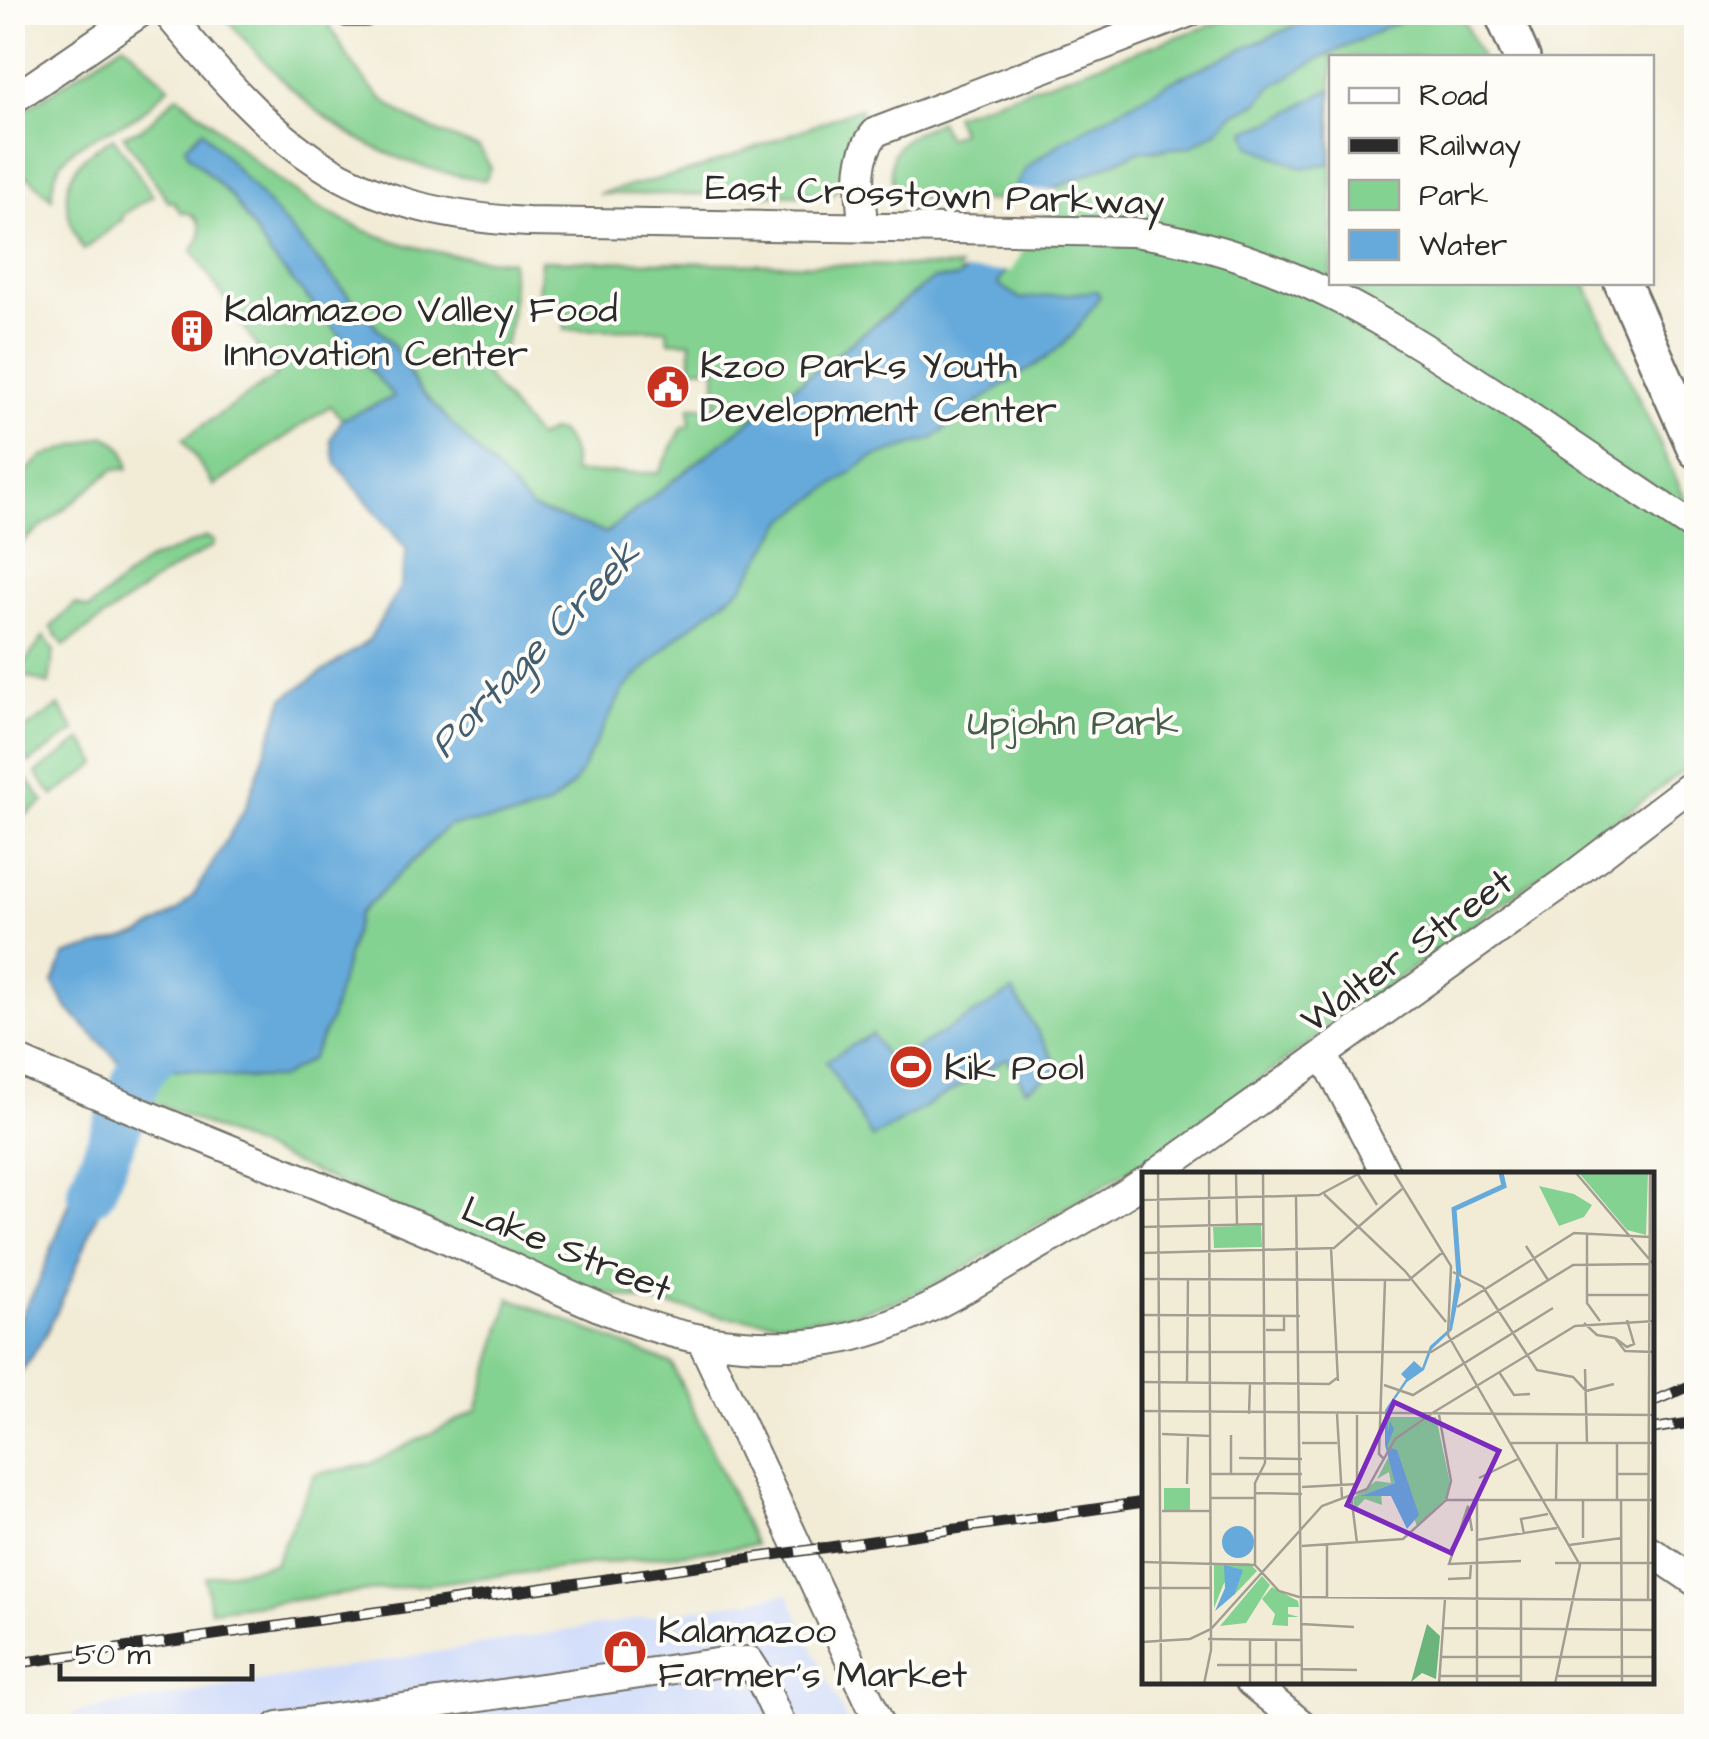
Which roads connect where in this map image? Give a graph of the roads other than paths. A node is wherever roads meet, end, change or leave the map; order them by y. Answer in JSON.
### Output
{"nodes":[{"id":1,"x":140,"y":12,"type":"edge"},
{"id":2,"x":166,"y":12,"type":"edge"},
{"id":3,"x":365,"y":12,"type":"edge"},
{"id":4,"x":1190,"y":12,"type":"edge"},
{"id":5,"x":1502,"y":12,"type":"edge"},
{"id":6,"x":348,"y":13,"type":"edge"},
{"id":7,"x":1521,"y":55,"type":"edge"},
{"id":8,"x":12,"y":100,"type":"edge"},
{"id":9,"x":864,"y":226,"type":"junction"},
{"id":10,"x":1623,"y":285,"type":"edge"},
{"id":11,"x":1696,"y":450,"type":"edge"},
{"id":12,"x":1696,"y":529,"type":"edge"},
{"id":13,"x":1696,"y":782,"type":"edge"},
{"id":14,"x":1324,"y":1056,"type":"junction"},
{"id":15,"x":12,"y":1058,"type":"edge"},
{"id":16,"x":1159,"y":1172,"type":"edge"},
{"id":17,"x":1385,"y":1172,"type":"edge"},
{"id":18,"x":1142,"y":1183,"type":"edge"},
{"id":19,"x":701,"y":1339,"type":"junction"},
{"id":20,"x":1654,"y":1553,"type":"edge"},
{"id":21,"x":1696,"y":1582,"type":"edge"},
{"id":22,"x":1252,"y":1684,"type":"edge"},
{"id":23,"x":368,"y":1720,"type":"edge"},
{"id":24,"x":278,"y":1726,"type":"edge"},
{"id":25,"x":782,"y":1726,"type":"edge"},
{"id":26,"x":881,"y":1726,"type":"edge"},
{"id":27,"x":1304,"y":1726,"type":"edge"}],
"edges":[{"from":1,"to":8,"type":"street"},
{"from":2,"to":9,"type":"street","name":"East Crosstown Parkway"},
{"from":3,"to":6,"type":"street"},
{"from":4,"to":9,"type":"street"},
{"from":5,"to":7,"type":"street"},
{"from":9,"to":12,"type":"street","name":"East Crosstown Parkway"},
{"from":10,"to":11,"type":"street"},
{"from":13,"to":14,"type":"street","name":"Walter Street"},
{"from":14,"to":16,"type":"street","name":"Walter Street"},
{"from":14,"to":17,"type":"street"},
{"from":15,"to":19,"type":"street","name":"Lake Street"},
{"from":18,"to":19,"type":"street"},
{"from":19,"to":26,"type":"street","name":"Lake Street"},
{"from":20,"to":21,"type":"street"},
{"from":22,"to":27,"type":"street"},
{"from":23,"to":24,"type":"street"},
{"from":23,"to":25,"type":"street"}]}
